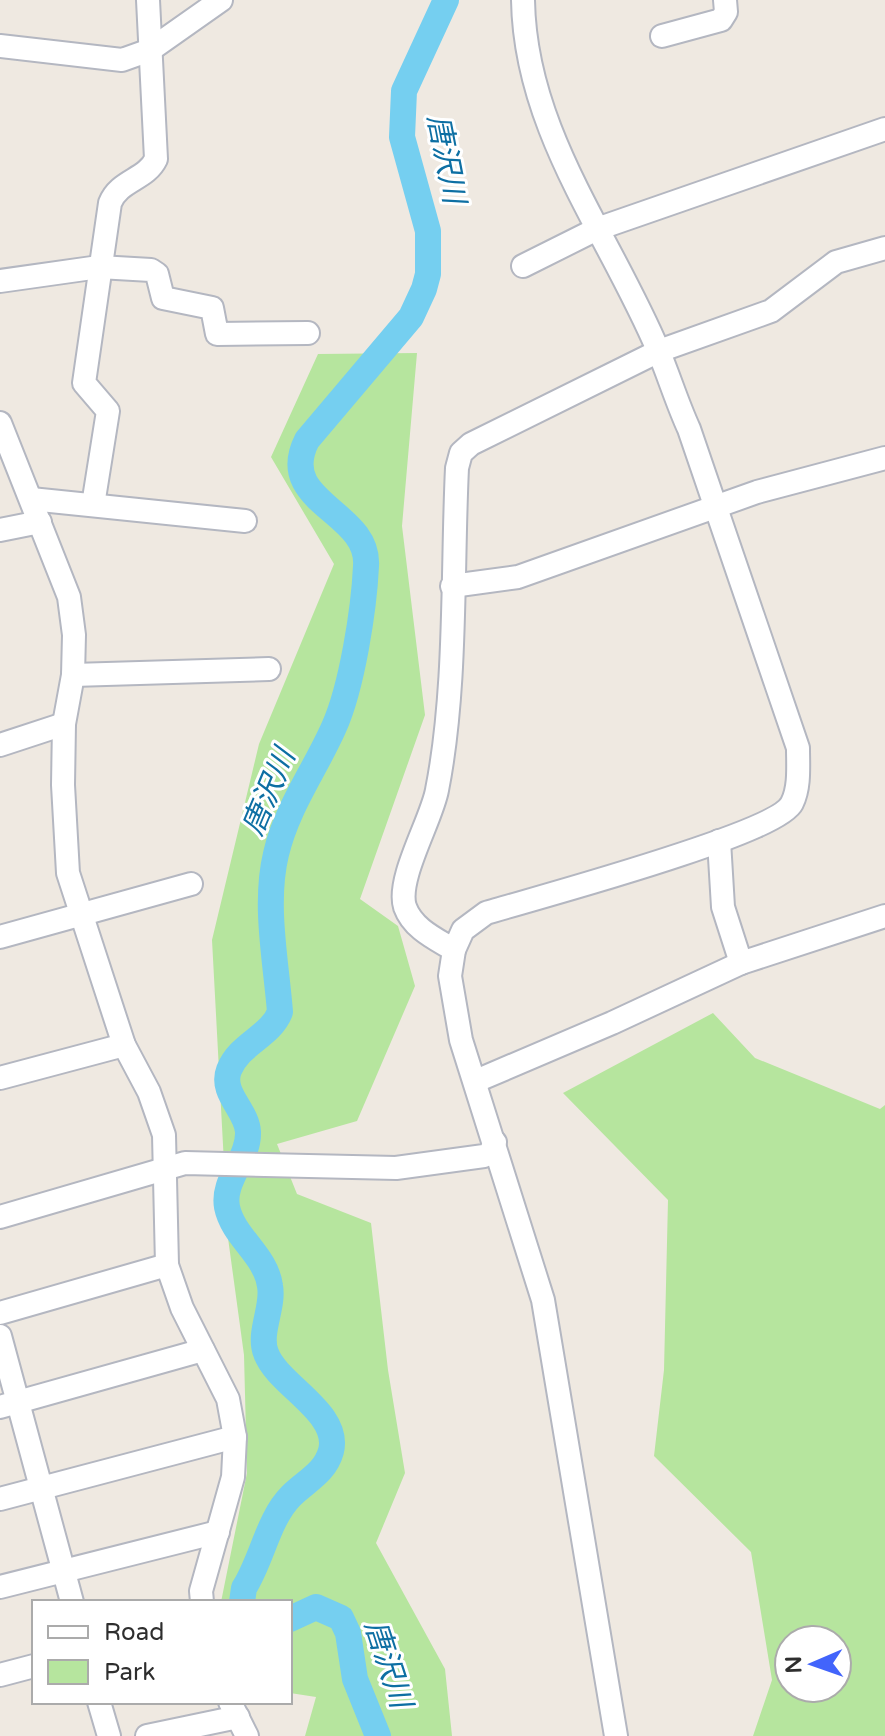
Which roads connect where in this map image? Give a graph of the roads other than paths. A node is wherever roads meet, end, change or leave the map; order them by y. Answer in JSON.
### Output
{"nodes":[{"id":1,"x":148,"y":0,"type":"edge"},
{"id":2,"x":221,"y":0,"type":"edge"},
{"id":3,"x":523,"y":0,"type":"edge"},
{"id":4,"x":725,"y":0,"type":"edge"},
{"id":5,"x":662,"y":36,"type":"dead end"},
{"id":6,"x":0,"y":46,"type":"edge"},
{"id":7,"x":150,"y":50,"type":"junction"},
{"id":8,"x":885,"y":129,"type":"edge"},
{"id":9,"x":597,"y":229,"type":"junction"},
{"id":10,"x":885,"y":248,"type":"edge"},
{"id":11,"x":523,"y":266,"type":"dead end"},
{"id":12,"x":99,"y":267,"type":"junction"},
{"id":13,"x":0,"y":281,"type":"edge"},
{"id":14,"x":308,"y":333,"type":"dead end"},
{"id":15,"x":659,"y":351,"type":"junction"},
{"id":16,"x":0,"y":423,"type":"edge"},
{"id":17,"x":885,"y":458,"type":"edge"},
{"id":18,"x":31,"y":499,"type":"junction"},
{"id":19,"x":93,"y":505,"type":"junction"},
{"id":20,"x":716,"y":507,"type":"junction"},
{"id":21,"x":245,"y":521,"type":"dead end"},
{"id":22,"x":40,"y":522,"type":"junction"},
{"id":23,"x":0,"y":530,"type":"edge"},
{"id":24,"x":452,"y":586,"type":"junction"},
{"id":25,"x":269,"y":669,"type":"dead end"},
{"id":26,"x":73,"y":675,"type":"junction"},
{"id":27,"x":64,"y":724,"type":"junction"},
{"id":28,"x":0,"y":745,"type":"edge"},
{"id":29,"x":719,"y":841,"type":"junction"},
{"id":30,"x":191,"y":884,"type":"dead end"},
{"id":31,"x":80,"y":916,"type":"junction"},
{"id":32,"x":885,"y":916,"type":"edge"},
{"id":33,"x":0,"y":937,"type":"edge"},
{"id":34,"x":454,"y":950,"type":"junction"},
{"id":35,"x":741,"y":963,"type":"junction"},
{"id":36,"x":124,"y":1045,"type":"junction"},
{"id":37,"x":0,"y":1078,"type":"edge"},
{"id":38,"x":476,"y":1081,"type":"junction"},
{"id":39,"x":495,"y":1142,"type":"junction"},
{"id":40,"x":168,"y":1167,"type":"junction"},
{"id":41,"x":0,"y":1217,"type":"edge"},
{"id":42,"x":167,"y":1265,"type":"junction"},
{"id":43,"x":0,"y":1313,"type":"edge"},
{"id":44,"x":0,"y":1336,"type":"edge"},
{"id":45,"x":203,"y":1350,"type":"junction"},
{"id":46,"x":9,"y":1405,"type":"edge"},
{"id":47,"x":235,"y":1437,"type":"junction"},
{"id":48,"x":41,"y":1488,"type":"junction"},
{"id":49,"x":0,"y":1499,"type":"edge"},
{"id":50,"x":218,"y":1532,"type":"junction"},
{"id":51,"x":64,"y":1571,"type":"junction"},
{"id":52,"x":0,"y":1587,"type":"edge"},
{"id":53,"x":71,"y":1600,"type":"edge"},
{"id":54,"x":202,"y":1600,"type":"edge"},
{"id":55,"x":32,"y":1667,"type":"edge"},
{"id":56,"x":0,"y":1675,"type":"edge"},
{"id":57,"x":100,"y":1704,"type":"edge"},
{"id":58,"x":239,"y":1718,"type":"edge"},
{"id":59,"x":109,"y":1736,"type":"edge"},
{"id":60,"x":147,"y":1736,"type":"edge"},
{"id":61,"x":616,"y":1736,"type":"edge"}],
"edges":[{"from":1,"to":7,"type":"street"},
{"from":2,"to":7,"type":"street"},
{"from":3,"to":9,"type":"street"},
{"from":4,"to":5,"type":"street"},
{"from":6,"to":7,"type":"street"},
{"from":7,"to":12,"type":"street"},
{"from":8,"to":9,"type":"street"},
{"from":9,"to":11,"type":"street"},
{"from":9,"to":15,"type":"street"},
{"from":10,"to":15,"type":"street"},
{"from":12,"to":13,"type":"street"},
{"from":12,"to":14,"type":"street"},
{"from":12,"to":19,"type":"street"},
{"from":15,"to":20,"type":"street"},
{"from":15,"to":24,"type":"street"},
{"from":16,"to":18,"type":"street"},
{"from":17,"to":20,"type":"street"},
{"from":18,"to":19,"type":"street"},
{"from":18,"to":22,"type":"street"},
{"from":19,"to":21,"type":"street"},
{"from":20,"to":24,"type":"street"},
{"from":20,"to":29,"type":"street"},
{"from":22,"to":23,"type":"street"},
{"from":22,"to":26,"type":"street"},
{"from":24,"to":34,"type":"street"},
{"from":25,"to":26,"type":"street"},
{"from":26,"to":27,"type":"street"},
{"from":27,"to":28,"type":"street"},
{"from":27,"to":31,"type":"street"},
{"from":29,"to":34,"type":"street"},
{"from":29,"to":35,"type":"street"},
{"from":30,"to":31,"type":"street"},
{"from":31,"to":33,"type":"street"},
{"from":31,"to":36,"type":"street"},
{"from":32,"to":35,"type":"street"},
{"from":34,"to":38,"type":"street"},
{"from":35,"to":38,"type":"street"},
{"from":36,"to":37,"type":"street"},
{"from":36,"to":40,"type":"street"},
{"from":38,"to":39,"type":"street"},
{"from":39,"to":40,"type":"street"},
{"from":39,"to":61,"type":"street"},
{"from":40,"to":41,"type":"street"},
{"from":40,"to":42,"type":"street"},
{"from":42,"to":43,"type":"street"},
{"from":42,"to":45,"type":"street"},
{"from":44,"to":46,"type":"street"},
{"from":45,"to":46,"type":"street"},
{"from":45,"to":47,"type":"street"},
{"from":46,"to":48,"type":"street"},
{"from":47,"to":48,"type":"street"},
{"from":47,"to":50,"type":"street"},
{"from":48,"to":49,"type":"street"},
{"from":48,"to":51,"type":"street"},
{"from":50,"to":51,"type":"street"},
{"from":50,"to":54,"type":"street"},
{"from":51,"to":52,"type":"street"},
{"from":51,"to":53,"type":"street"},
{"from":55,"to":56,"type":"street"},
{"from":57,"to":59,"type":"street"},
{"from":58,"to":60,"type":"street"}]}
